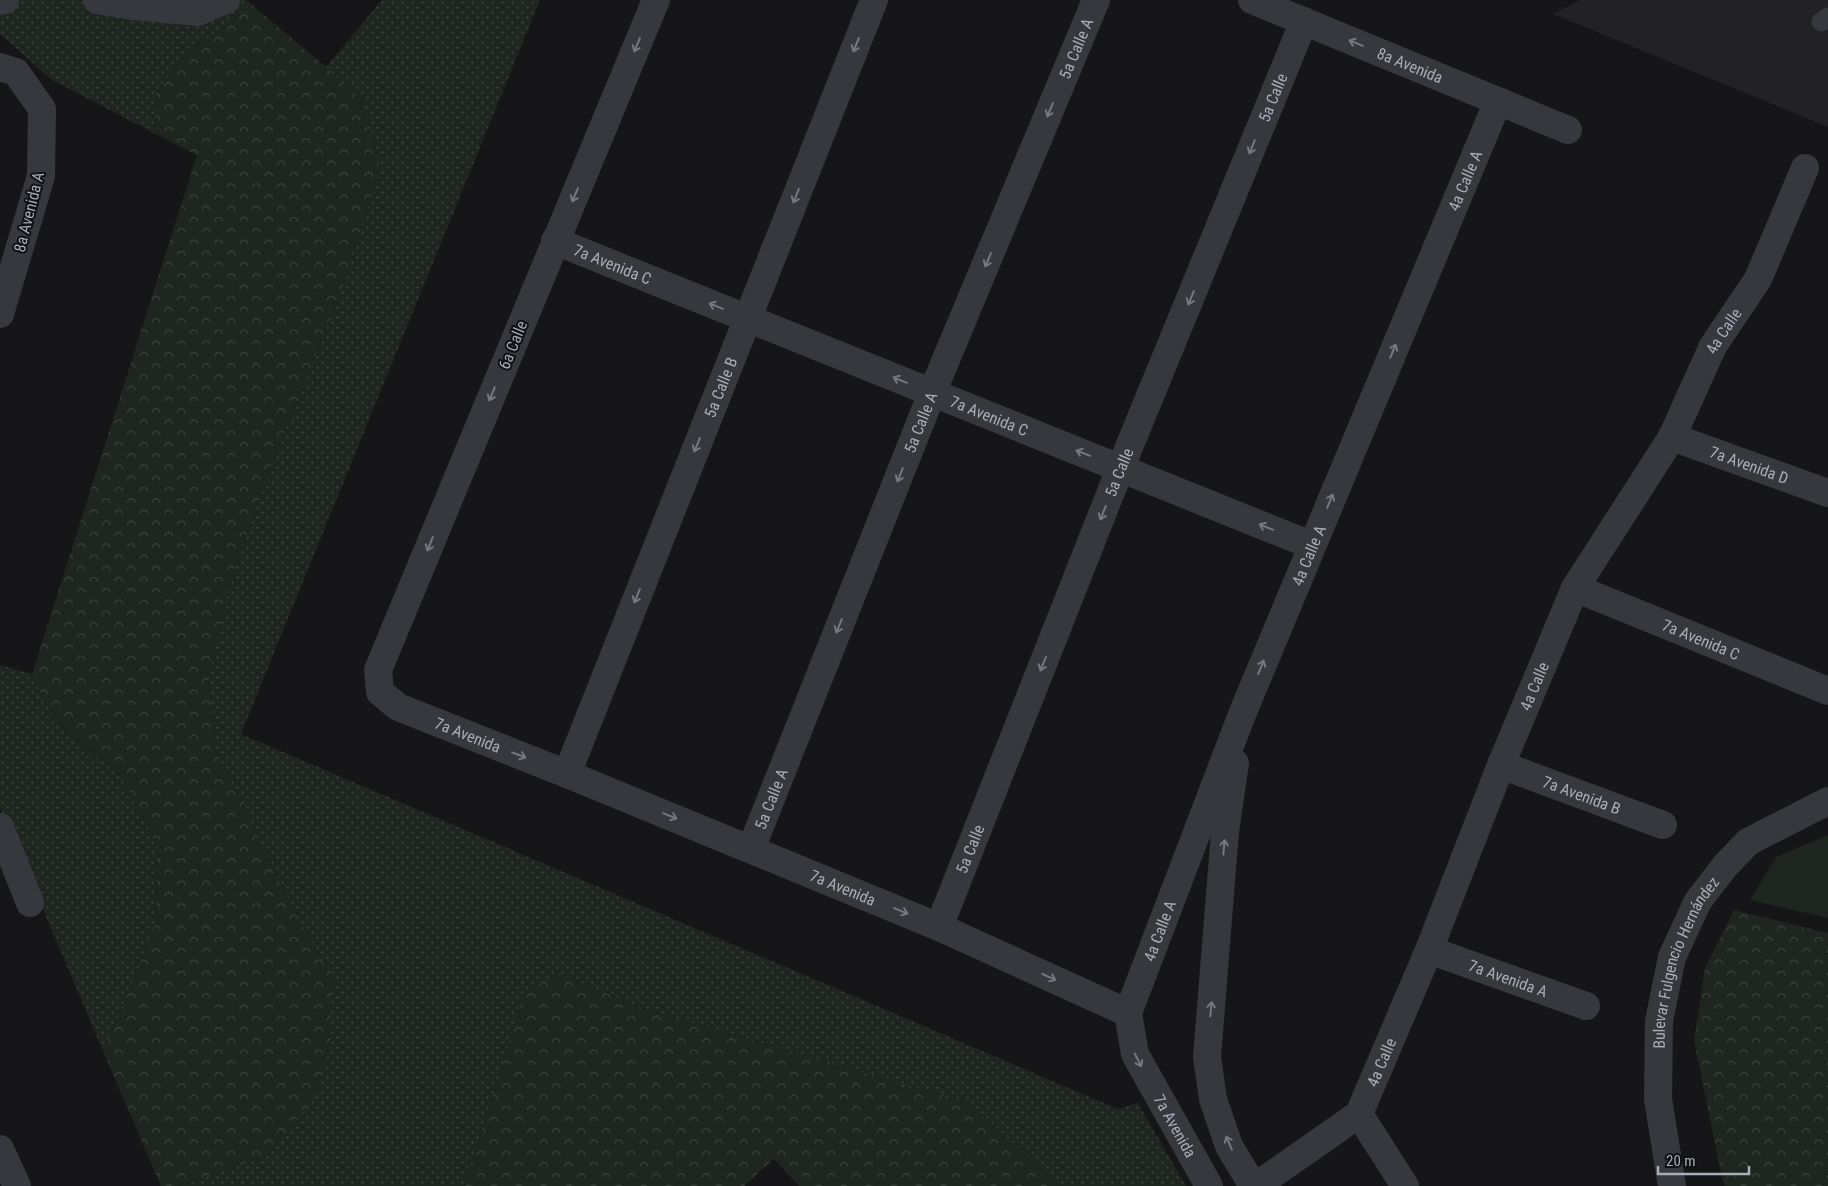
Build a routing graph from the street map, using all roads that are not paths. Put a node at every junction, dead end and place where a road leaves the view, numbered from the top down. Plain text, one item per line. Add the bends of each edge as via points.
1 (5, 0) edge
2 (97, 0) edge
3 (226, 0) edge
4 (656, 0) edge
5 (874, 0) edge
6 (1096, 0) edge
7 (1252, 0) edge
8 (0, 1) edge
9 (1304, 21) junction
10 (0, 67) edge
11 (1498, 101) junction
12 (1568, 130) dead end
13 (1805, 168) dead end
14 (555, 241) junction
15 (4, 291) edge
16 (0, 314) edge
17 (747, 318) junction
18 (932, 393) junction
19 (1672, 437) junction
20 (1120, 469) junction
21 (1828, 493) edge
22 (1311, 545) junction
23 (1575, 588) junction
24 (1828, 691) edge
25 (380, 692) joint
26 (1242, 712) junction
27 (1501, 765) junction
28 (567, 774) junction
29 (1828, 800) edge
30 (1663, 825) dead end
31 (0, 827) edge
32 (750, 849) junction
33 (30, 903) dead end
34 (939, 927) junction
35 (1429, 950) junction
36 (1586, 1006) dead end
37 (1128, 1013) junction
38 (1359, 1114) junction
39 (1209, 1186) edge
40 (1254, 1186) edge
41 (1405, 1186) edge
42 (1672, 1186) edge

1 - 8 street
2 - 3 street via 198,12
4 -> 14 street, 6a Calle
5 -> 17 street, 5a Calle B
6 -> 18 street, 5a Calle A
7 - 9 street, 8a Avenida
11 -> 9 street, 8a Avenida
9 -> 20 street, 5a Calle
10 - 15 street, 8a Avenida A via 16,72 42,109 41,176
11 - 12 street, 8a Avenida
22 -> 11 street, 4a Calle A
13 - 19 street, 4a Calle via 1758,279 1713,346
17 -> 14 street, 7a Avenida C
14 -> 25 street, 6a Calle via 378,670
15 - 16 street, 8a Avenida A
18 -> 17 street, 7a Avenida C
17 -> 28 street, 5a Calle B
20 -> 18 street, 7a Avenida C
18 -> 32 street, 5a Calle A
19 - 21 street, 7a Avenida D
19 - 23 street, 4a Calle
22 -> 20 street, 7a Avenida C
20 -> 34 street, 5a Calle
26 -> 22 street, 4a Calle A
23 - 24 street, 7a Avenida C
23 - 27 street, 4a Calle
25 -> 28 street, 7a Avenida via 398,707
26 - 37 street, 4a Calle A
40 -> 26 street via 1229,1146 1213,1099 1207,1057 1225,832
27 - 30 street, 7a Avenida B
27 - 35 street, 4a Calle
28 -> 32 street, 7a Avenida
29 - 42 street, Bulevar Fulgencio Hernández via 1748,842 1698,901 1672,957 1659,1020 1658,1099
31 - 33 street
32 -> 34 street, 7a Avenida
34 -> 37 street, 7a Avenida
35 - 36 street, 7a Avenida A
35 - 38 street, 4a Calle
37 -> 39 street, 7a Avenida via 1135,1054
38 - 40 street
38 - 41 street

